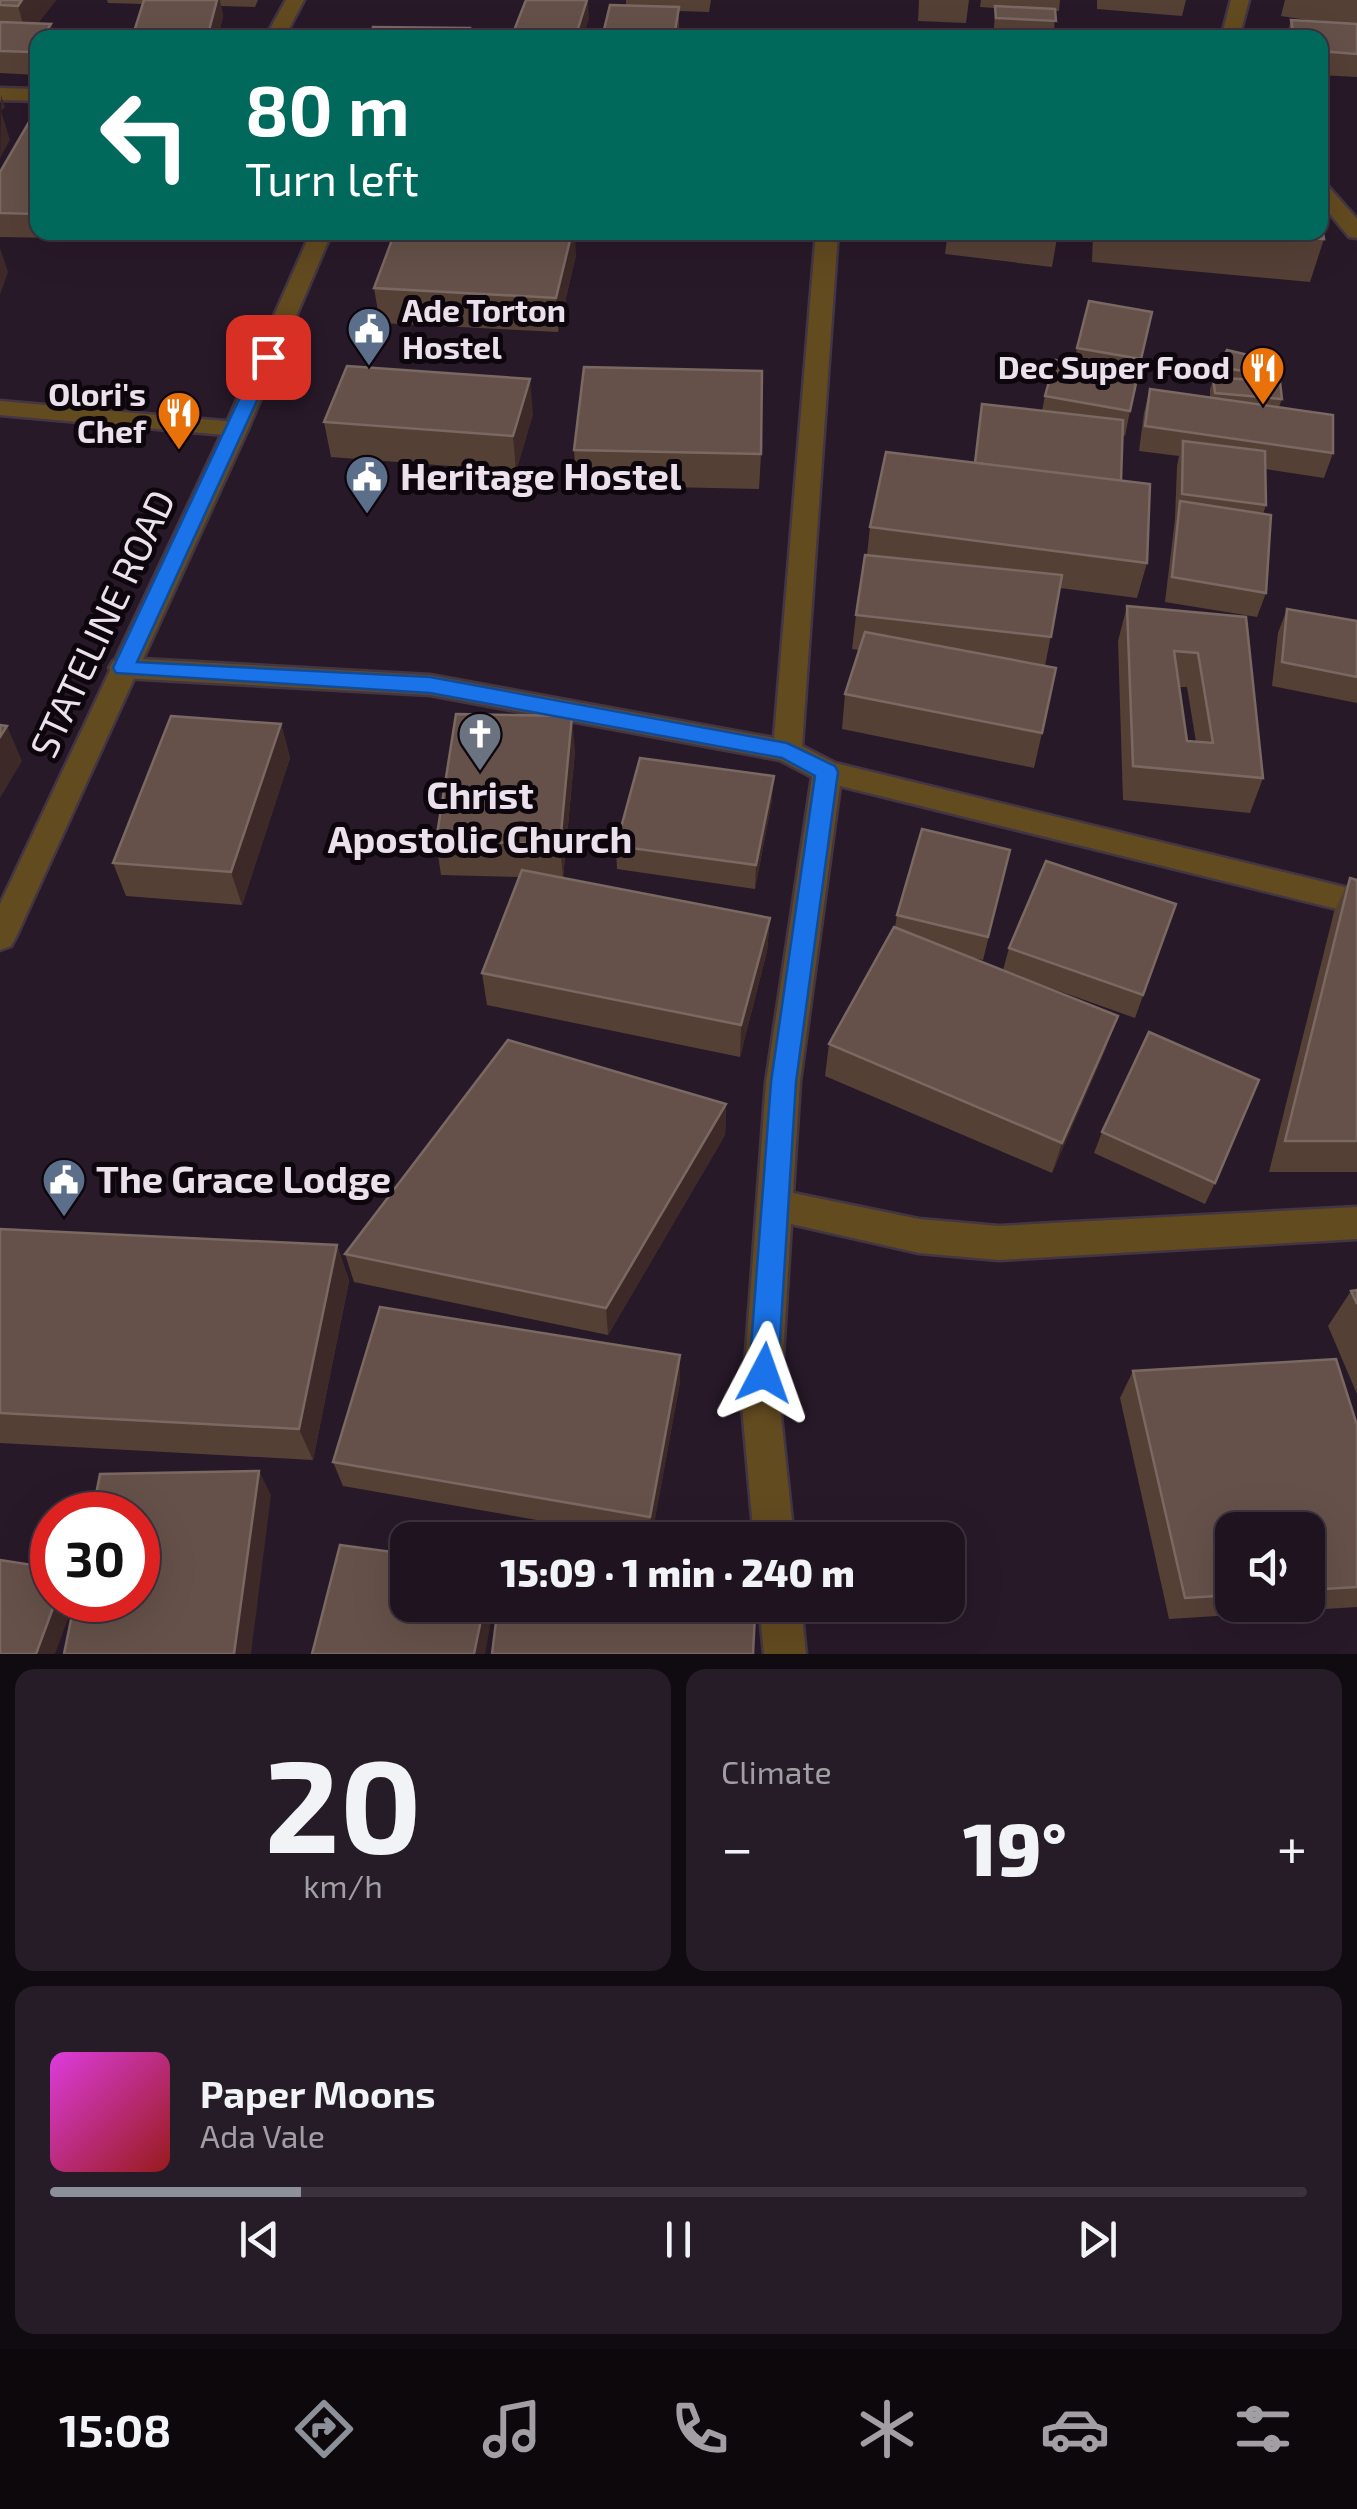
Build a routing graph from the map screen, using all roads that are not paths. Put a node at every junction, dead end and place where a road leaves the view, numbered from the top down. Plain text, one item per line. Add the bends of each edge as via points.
1 (295, 0) edge
2 (1240, 0) edge
3 (278, 30) edge
4 (1232, 30) edge
5 (0, 94) edge
6 (30, 95) edge
7 (1328, 198) edge
8 (1357, 232) edge
9 (319, 240) edge
10 (827, 240) edge
11 (0, 408) edge
12 (236, 429) junction
13 (124, 668) junction
14 (787, 751) junction
15 (827, 772) junction
16 (1357, 902) edge
17 (0, 937) edge
18 (776, 1205) junction
19 (1357, 1223) edge
20 (772, 1522) edge
21 (782, 1622) edge
22 (785, 1654) edge

1 - 3 street
2 - 4 street
5 - 6 street
7 - 8 street
9 - 12 street, STATELINE ROAD
10 - 14 street
11 - 12 street
12 - 13 street, STATELINE ROAD
13 - 14 street via 430,685
13 - 17 street, STATELINE ROAD
14 - 15 street
15 - 16 street
15 - 18 street via 784,1082
18 - 19 street via 919,1236 1000,1243
18 - 20 street via 761,1406
21 - 22 street

